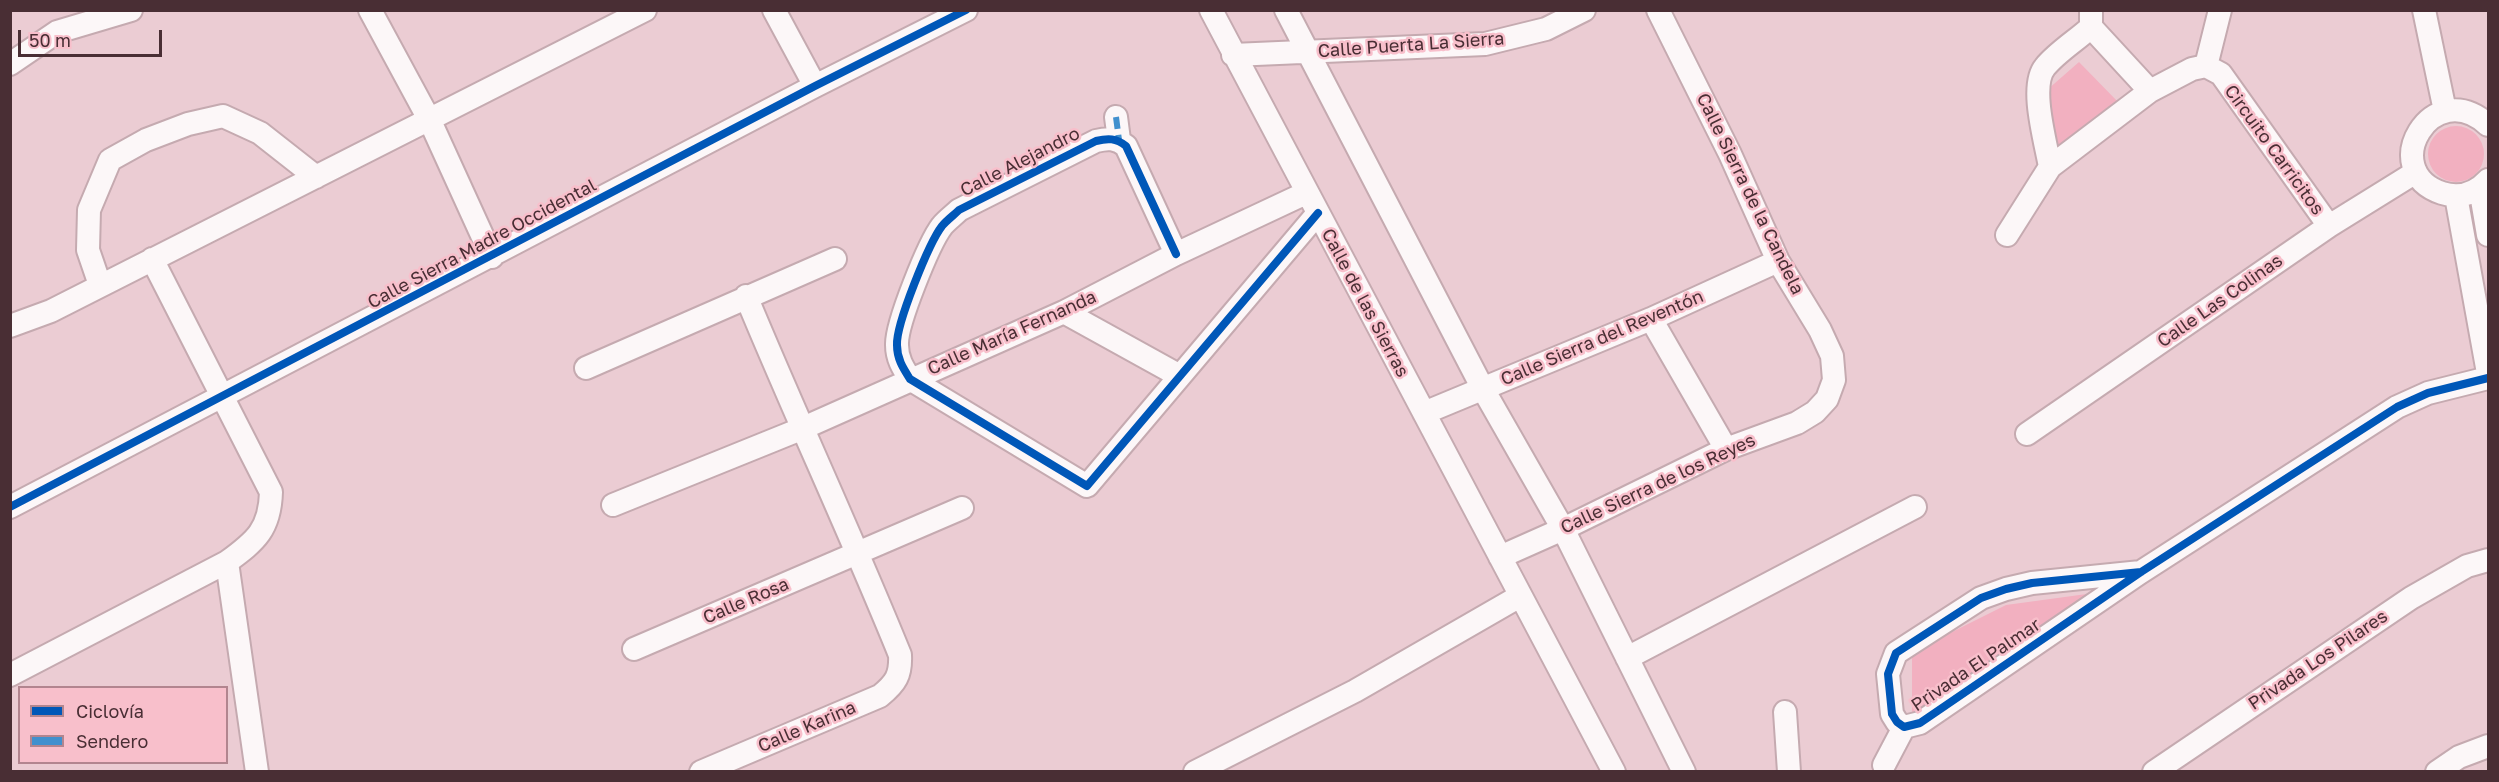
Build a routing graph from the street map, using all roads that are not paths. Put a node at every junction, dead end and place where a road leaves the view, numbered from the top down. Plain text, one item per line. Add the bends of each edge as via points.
1 (131, 10) edge
2 (370, 10) edge
3 (645, 10) edge
4 (774, 10) edge
5 (966, 10) edge
6 (1211, 10) edge
7 (1286, 10) edge
8 (1584, 10) edge
9 (1658, 10) edge
10 (2220, 10) edge
11 (2424, 10) edge
12 (2091, 19) edge
13 (1306, 52) junction
14 (1233, 55) junction
15 (10, 64) edge
16 (2206, 66) junction
17 (815, 86) junction
18 (2150, 91) junction
19 (2445, 111) junction
20 (1116, 117) dead end
21 (430, 121) junction
22 (2488, 125) edge
23 (1119, 140) junction
24 (2050, 167) junction
25 (2416, 172) junction
26 (316, 177) junction
27 (2484, 184) edge
28 (1306, 193) junction
29 (2456, 196) junction
30 (1317, 213) junction
31 (2329, 226) junction
32 (2007, 235) dead end
33 (2488, 235) edge
34 (1176, 254) junction
35 (492, 257) junction
36 (152, 259) junction
37 (835, 259) dead end
38 (1778, 261) junction
39 (100, 285) junction
40 (746, 296) junction
41 (1064, 312) junction
42 (1651, 319) junction
43 (10, 326) edge
44 (586, 368) dead end
45 (2488, 373) edge
46 (1178, 375) junction
47 (2488, 378) edge
48 (910, 379) junction
49 (1834, 380) joint
50 (1483, 389) junction
51 (223, 395) junction
52 (1424, 413) junction
53 (801, 429) junction
54 (2027, 434) dead end
55 (1726, 448) junction
56 (613, 505) dead end
57 (11, 506) edge
58 (1915, 507) dead end
59 (962, 508) dead end
60 (1563, 529) junction
61 (859, 554) junction
62 (1500, 557) junction
63 (2488, 560) edge
64 (227, 562) junction
65 (2141, 572) junction
66 (1520, 596) junction
67 (634, 649) dead end
68 (1627, 658) junction
69 (10, 675) edge
70 (1785, 712) dead end
71 (1904, 727) junction
72 (2488, 746) edge
73 (1884, 765) dead end
74 (257, 771) edge
75 (701, 771) edge
76 (1195, 771) edge
77 (1614, 771) edge
78 (1684, 771) edge
79 (1789, 771) edge
80 (2154, 771) edge
81 (2437, 771) edge

1 - 15 street via 57,32
2 - 21 street
3 - 21 street
4 - 17 street
5 - 17 street, Calle Sierra Madre Occidental
6 - 14 street, Calle de las Sierras
7 - 13 street
8 - 13 street, Calle Puerta La Sierra via 1546,29 1485,44
9 - 38 street, Calle Sierra de la Candela
10 - 16 street
11 - 19 street
12 - 18 street
12 - 24 street via 2040,76 2038,95
13 - 14 street, Calle Puerta La Sierra
13 - 50 street
14 - 28 street, Calle de las Sierras
16 - 18 street
16 - 31 street, Circuito Carricitos via 2221,74
17 - 35 street, Calle Sierra Madre Occidental
18 - 24 street
19 - 22 street via 2476,115
19 - 25 street via 2428,119 2418,131 2413,145
20 - 23 street
21 - 26 street
21 - 35 street
23 - 34 street via 1126,146
23 - 48 street, Calle Alejandro via 1096,141 959,210 943,225 898,327 900,364
24 - 32 street
25 - 29 street via 2432,190
25 - 31 street, Calle Las Colinas
26 - 36 street
26 - 39 street via 260,133 223,116 146,140 110,160 89,210 88,250
27 - 29 street
27 - 33 street
28 - 30 street, Calle de las Sierras
28 - 34 street, Calle María Fernanda
29 - 45 street
30 - 46 street
30 - 52 street, Calle de las Sierras
31 - 54 street, Calle Las Colinas
34 - 41 street, Calle María Fernanda
35 - 51 street, Calle Sierra Madre Occidental
36 - 39 street
36 - 51 street
37 - 40 street
38 - 42 street, Calle Sierra del Reventón
38 - 49 street, Calle Sierra de la Candela via 1820,330 1832,356
39 - 43 street via 51,311
40 - 44 street
40 - 53 street
41 - 46 street
41 - 48 street, Calle María Fernanda
42 - 50 street, Calle Sierra del Reventón
42 - 55 street
46 - 48 street via 1096,492
47 - 65 street, Privada El Palmar via 2428,393 2397,407
48 - 53 street, Calle María Fernanda
49 - 55 street, Calle Sierra de los Reyes via 1827,399 1815,412 1797,423
50 - 52 street, Calle Sierra del Reventón
50 - 60 street
51 - 57 street, Calle Sierra Madre Occidental
51 - 64 street via 271,492 271,512 262,532
52 - 62 street, Calle de las Sierras
53 - 56 street, Calle María Fernanda
53 - 61 street
55 - 60 street, Calle Sierra de los Reyes
58 - 68 street
59 - 61 street, Calle Rosa
60 - 62 street, Calle Sierra de los Reyes
60 - 68 street
61 - 67 street, Calle Rosa
61 - 75 street, Calle Karina via 900,655 901,672 894,685 880,696
62 - 66 street, Calle de las Sierras
63 - 80 street, Privada Los Pilares via 2467,566 2411,598
64 - 69 street
64 - 74 street
65 - 71 street, Privada El Palmar via 1920,723
65 - 71 street, Privada El Palmar via 2032,584 1998,592 1981,598 1896,653 1888,674 1892,714
66 - 76 street via 1355,691
66 - 77 street, Calle de las Sierras
68 - 78 street
70 - 79 street
71 - 73 street, Privada El Palmar
72 - 81 street

